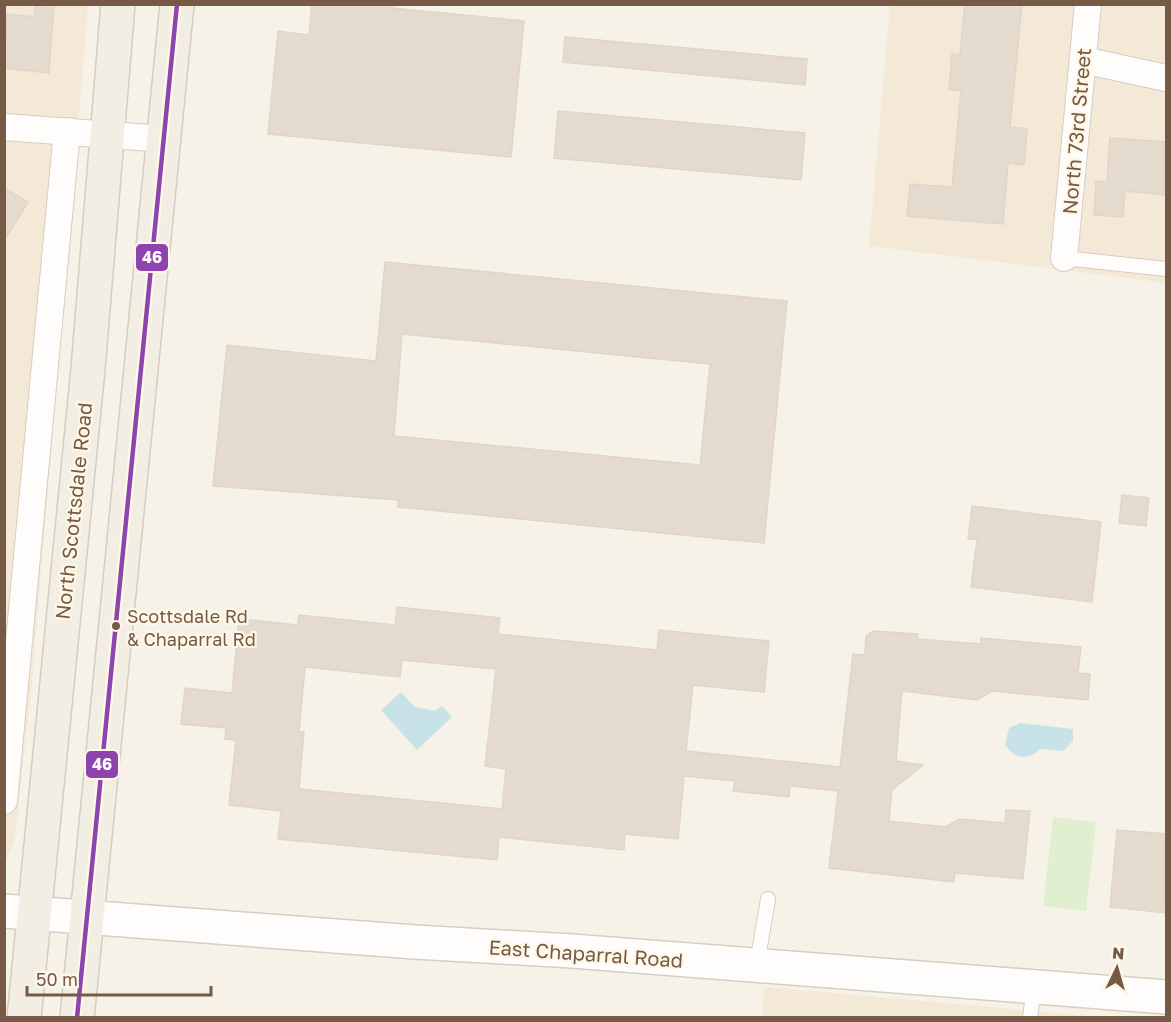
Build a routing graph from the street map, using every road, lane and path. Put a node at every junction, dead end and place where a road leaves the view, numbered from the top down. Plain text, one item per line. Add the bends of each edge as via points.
1 (118, 4) edge
2 (177, 4) edge
3 (1088, 4) edge
4 (1083, 60) junction
5 (1167, 78) edge
6 (4, 127) edge
7 (67, 131) junction
8 (108, 134) junction
9 (164, 140) junction
10 (1064, 258) joint
11 (1167, 269) edge
12 (4, 801) edge
13 (768, 899) dead end
14 (20, 912) edge
15 (88, 916) junction
16 (757, 964) junction
17 (1167, 997) edge
18 (1032, 1002) edge
19 (24, 1017) edge
20 (77, 1017) edge

1 - 8 main road, North Scottsdale Road
2 - 9 main road
3 - 4 street, North 73rd Street
4 - 5 street
4 - 10 street, North 73rd Street
6 - 7 street
7 - 8 street
7 - 12 street
8 - 9 street
8 - 14 main road, North Scottsdale Road
9 - 15 main road
10 - 11 lane
13 - 16 lane
14 - 15 main road, East Chaparral Road
14 - 19 main road, North Scottsdale Road
15 - 16 main road, East Chaparral Road
15 - 20 main road
16 - 18 main road, East Chaparral Road
17 - 18 main road, East Chaparral Road

